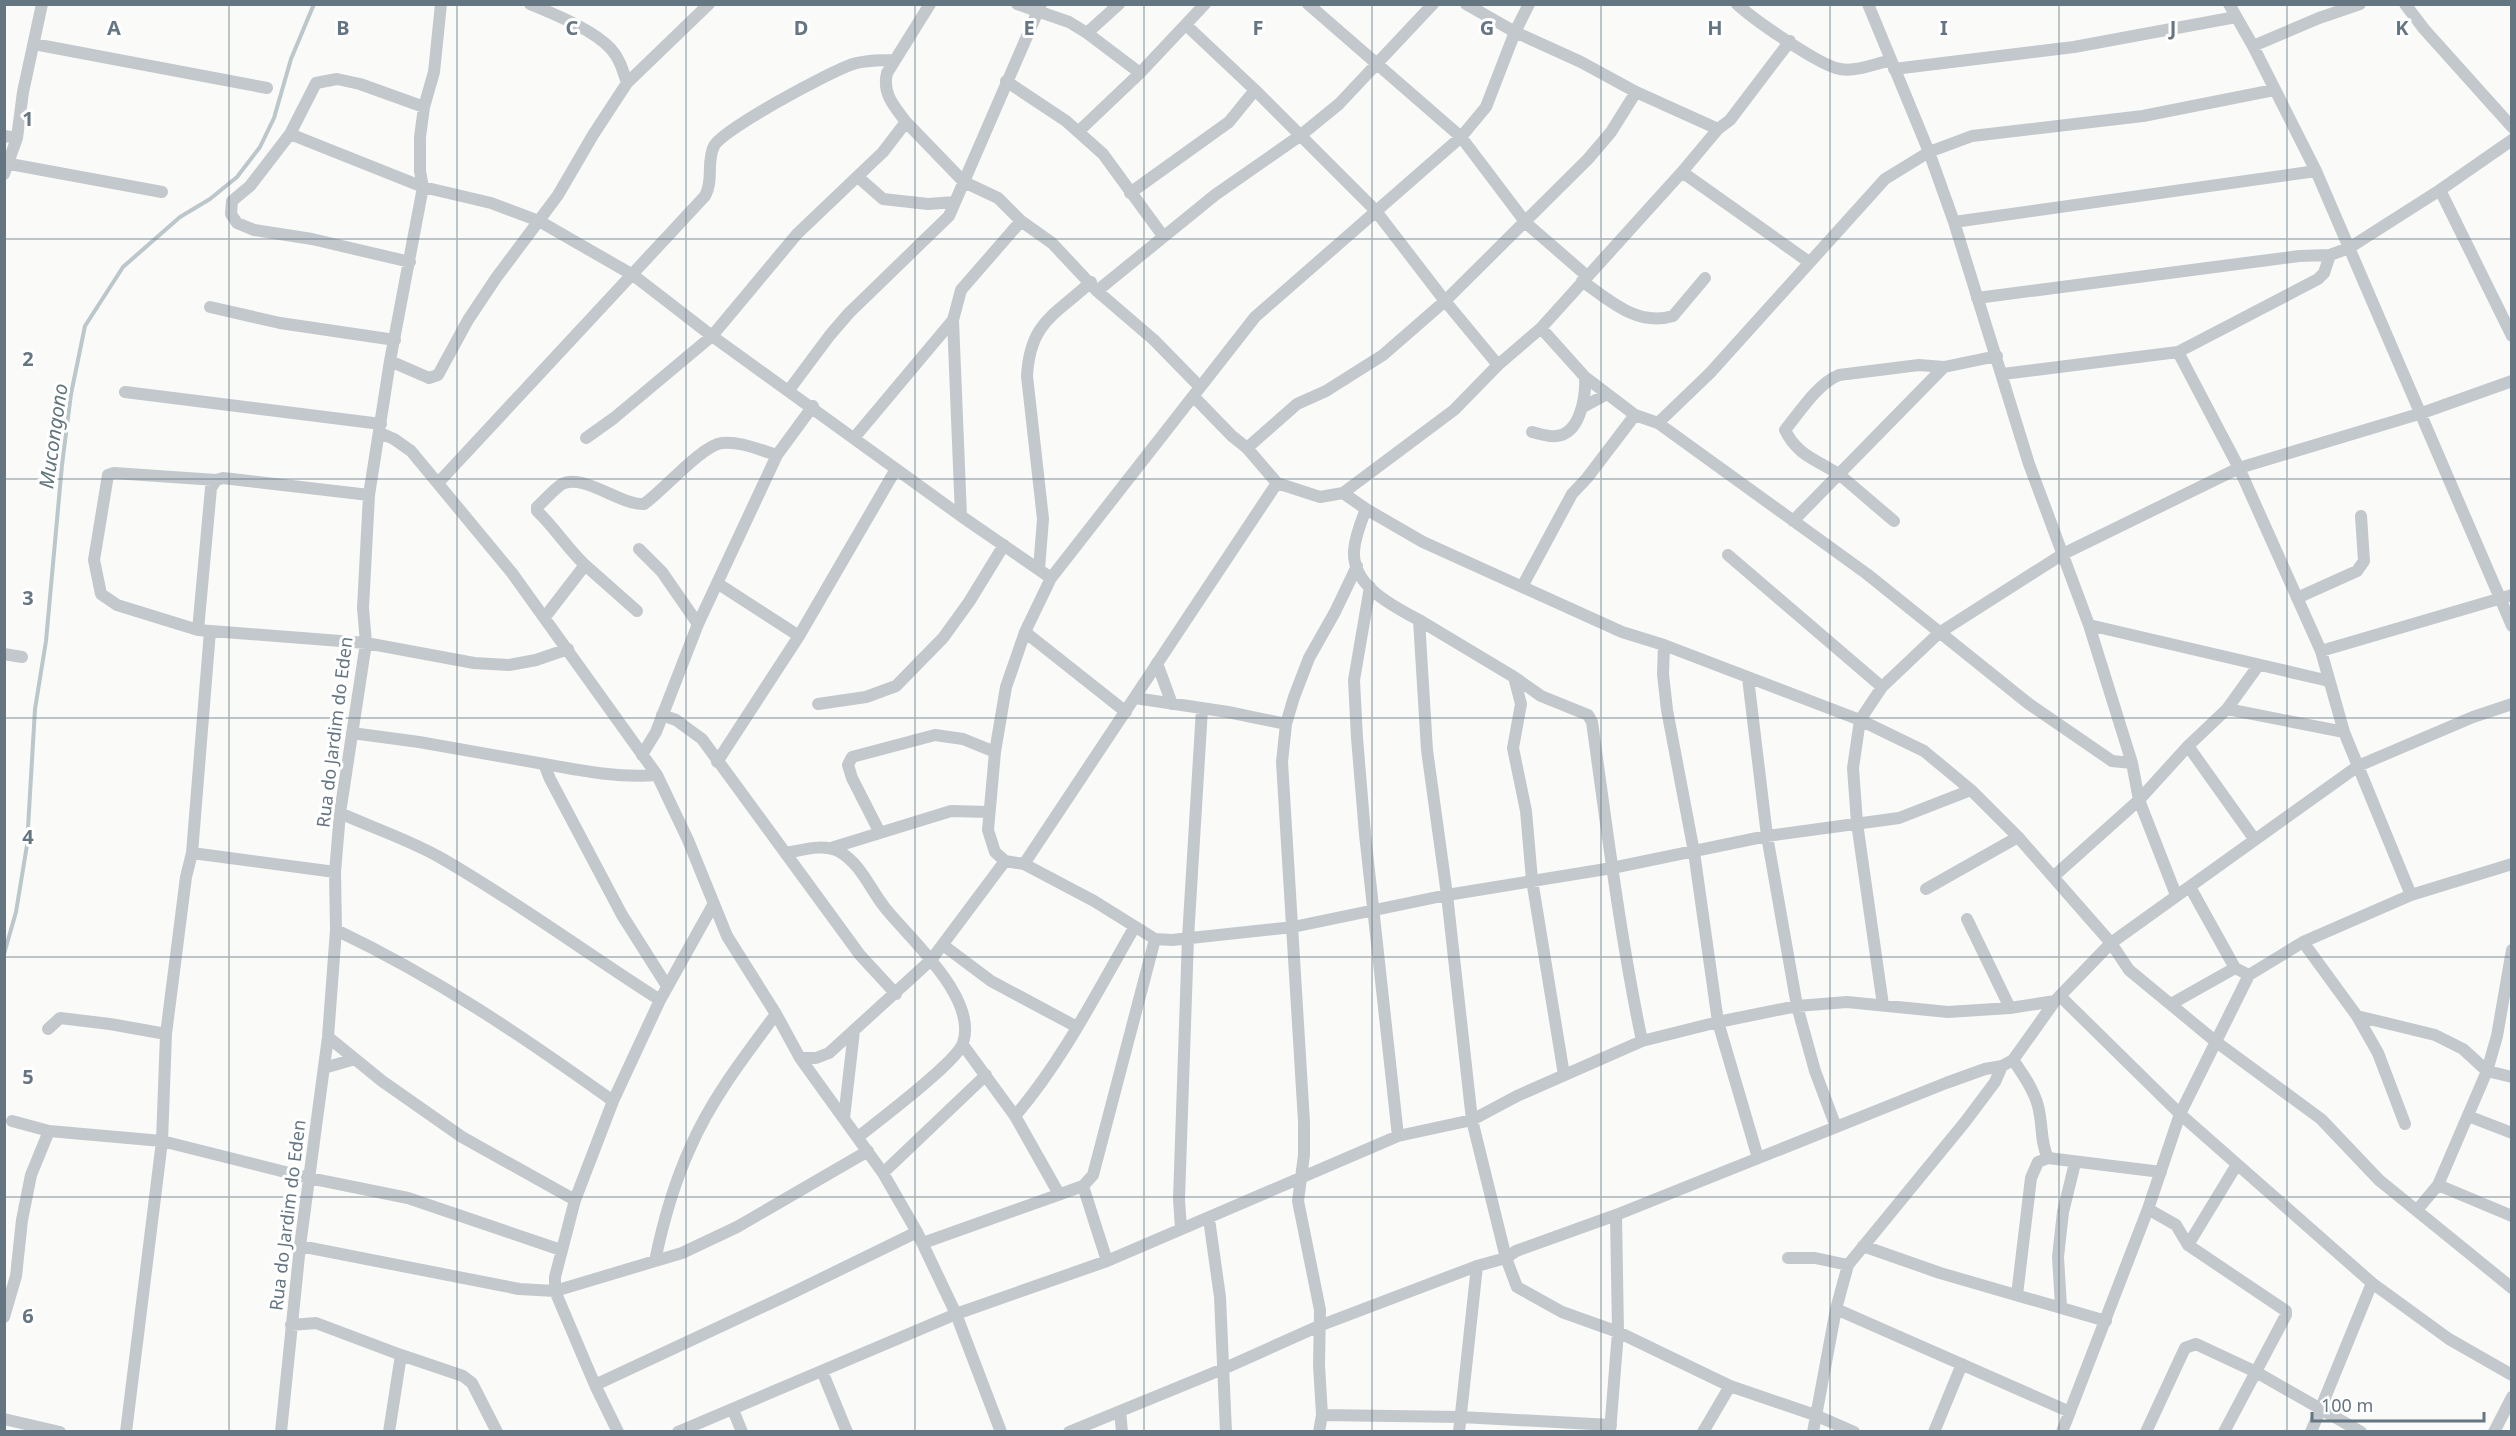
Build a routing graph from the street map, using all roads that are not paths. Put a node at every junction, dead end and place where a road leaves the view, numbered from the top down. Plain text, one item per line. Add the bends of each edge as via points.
1 (42, 4) edge
2 (441, 4) edge
3 (530, 4) edge
4 (709, 4) edge
5 (930, 4) edge
6 (1017, 4) edge
7 (1119, 4) edge
8 (1205, 4) edge
9 (1308, 4) edge
10 (1433, 4) edge
11 (1466, 4) edge
12 (1529, 4) edge
13 (1737, 4) edge
14 (1868, 4) edge
15 (2229, 4) edge
16 (2360, 4) edge
17 (2405, 4) edge
18 (552, 8) edge
19 (1039, 8) edge
20 (2236, 17) junction
21 (1186, 26) junction
22 (1515, 32) junction
23 (1087, 33) junction
24 (1790, 41) junction
25 (33, 44) junction
26 (2253, 46) junction
27 (895, 60) junction
28 (1378, 64) junction
29 (1892, 64) junction
30 (1140, 73) junction
31 (1006, 81) junction
32 (627, 83) junction
33 (267, 88) dead end
34 (1255, 90) junction
35 (2274, 90) junction
36 (1636, 92) junction
37 (424, 107) junction
38 (906, 122) junction
39 (2511, 127) edge
40 (1718, 129) junction
41 (1078, 131) junction
42 (290, 134) junction
43 (1301, 135) junction
44 (11, 137) edge
45 (1461, 137) junction
46 (2511, 140) edge
47 (1929, 152) junction
48 (7, 169) edge
49 (2316, 171) junction
50 (1682, 172) junction
51 (858, 177) junction
52 (964, 182) junction
53 (423, 187) junction
54 (2440, 190) junction
55 (162, 192) dead end
56 (1130, 193) junction
57 (955, 202) junction
58 (1375, 210) junction
59 (1021, 220) junction
60 (539, 221) junction
61 (1954, 222) junction
62 (1526, 223) junction
63 (1163, 236) junction
64 (2349, 248) junction
65 (2330, 255) junction
66 (410, 262) junction
67 (1809, 262) junction
68 (633, 275) junction
69 (1585, 278) junction
70 (1705, 278) dead end
71 (1094, 286) junction
72 (1977, 298) junction
73 (1445, 301) junction
74 (210, 307) dead end
75 (953, 320) junction
76 (1541, 328) junction
77 (712, 336) junction
78 (2511, 336) edge
79 (395, 340) junction
80 (2178, 351) junction
81 (1997, 356) junction
82 (390, 361) junction
83 (1498, 365) junction
84 (1944, 367) junction
85 (2003, 374) junction
86 (1585, 377) junction
87 (2511, 381) edge
88 (789, 390) junction
89 (125, 392) dead end
90 (1197, 392) junction
91 (1607, 394) junction
92 (813, 406) junction
93 (1583, 407) junction
94 (2422, 413) junction
95 (1635, 416) junction
96 (1658, 423) junction
97 (380, 429) junction
98 (1532, 432) dead end
99 (586, 438) dead end
100 (854, 438) junction
101 (1247, 448) junction
102 (777, 455) junction
103 (2239, 468) junction
104 (896, 469) junction
105 (1838, 475) junction
106 (216, 480) junction
107 (438, 483) junction
108 (1277, 483) junction
109 (1343, 493) junction
110 (369, 495) junction
111 (1366, 510) junction
112 (961, 516) junction
113 (2361, 516) dead end
114 (1793, 521) junction
115 (1894, 521) dead end
116 (1004, 545) junction
117 (639, 549) dead end
118 (2063, 554) junction
119 (1728, 555) dead end
120 (585, 565) junction
121 (1357, 566) junction
122 (1040, 569) junction
123 (1051, 578) junction
124 (717, 583) junction
125 (1522, 585) junction
126 (1370, 587) junction
127 (2505, 597) edge
128 (2297, 598) junction
129 (637, 611) dead end
130 (544, 617) junction
131 (1419, 620) junction
132 (698, 624) junction
133 (2089, 625) junction
134 (2511, 626) edge
135 (204, 631) junction
136 (1024, 632) junction
137 (1939, 633) junction
138 (799, 636) junction
139 (366, 643) junction
140 (1664, 645) junction
141 (568, 649) junction
142 (2321, 651) junction
143 (4, 654) edge
144 (22, 657) dead end
145 (1157, 663) junction
146 (2258, 666) junction
147 (1514, 677) junction
148 (1748, 678) junction
149 (2329, 681) junction
150 (1882, 687) junction
151 (1135, 698) junction
152 (818, 704) dead end
153 (1172, 704) junction
154 (2511, 704) edge
155 (1202, 709) junction
156 (2227, 709) junction
157 (1126, 712) junction
158 (662, 715) junction
159 (1860, 720) junction
160 (1286, 724) junction
161 (2344, 732) junction
162 (352, 733) junction
163 (2188, 746) junction
164 (995, 752) junction
165 (642, 755) junction
166 (717, 762) junction
167 (544, 764) junction
168 (2132, 764) junction
169 (2358, 766) junction
170 (657, 775) junction
171 (1971, 790) junction
172 (2139, 800) junction
173 (989, 812) junction
174 (340, 813) junction
175 (1857, 823) junction
176 (880, 833) junction
177 (1767, 836) junction
178 (2018, 837) junction
179 (2255, 840) junction
180 (831, 848) junction
181 (1694, 852) junction
182 (192, 853) junction
183 (786, 853) junction
184 (1005, 861) junction
185 (1024, 864) junction
186 (2511, 864) edge
187 (1612, 868) junction
188 (335, 872) junction
189 (2054, 877) junction
190 (1532, 880) junction
191 (2190, 887) junction
192 (1926, 889) dead end
193 (1447, 895) junction
194 (2176, 895) junction
195 (2411, 895) junction
196 (712, 905) junction
197 (1374, 911) junction
198 (1967, 919) dead end
199 (1293, 927) junction
200 (1134, 928) junction
201 (336, 930) junction
202 (1188, 938) junction
203 (1155, 939) junction
204 (2303, 942) junction
205 (2111, 943) junction
206 (943, 945) junction
207 (2511, 950) edge
208 (931, 960) junction
209 (2235, 968) junction
210 (2249, 975) junction
211 (668, 986) junction
212 (896, 994) junction
213 (2058, 998) junction
214 (660, 1000) junction
215 (2171, 1004) junction
216 (1883, 1005) junction
217 (1797, 1006) junction
218 (2010, 1008) junction
219 (776, 1014) junction
220 (2357, 1016) junction
221 (1718, 1022) junction
222 (1077, 1027) junction
223 (48, 1029) dead end
224 (854, 1031) junction
225 (166, 1034) junction
226 (328, 1037) junction
227 (1642, 1041) junction
228 (2216, 1041) junction
229 (963, 1045) junction
230 (800, 1058) junction
231 (355, 1059) junction
232 (2008, 1063) junction
233 (324, 1068) junction
234 (2487, 1071) junction
235 (986, 1075) junction
236 (1564, 1075) junction
237 (2511, 1077) edge
238 (613, 1101) junction
239 (2180, 1114) junction
240 (1015, 1116) junction
241 (2468, 1116) junction
242 (844, 1118) junction
243 (1472, 1120) junction
244 (12, 1121) dead end
245 (2405, 1124) dead end
246 (1836, 1127) junction
247 (49, 1131) junction
248 (2511, 1133) edge
249 (1398, 1136) junction
250 (858, 1137) junction
251 (162, 1141) junction
252 (868, 1151) junction
253 (1758, 1158) junction
254 (2048, 1158) junction
255 (2075, 1163) junction
256 (2236, 1166) junction
257 (2161, 1172) junction
258 (883, 1173) junction
259 (309, 1178) junction
260 (1299, 1179) junction
261 (2438, 1185) junction
262 (1083, 1186) junction
263 (1059, 1194) junction
264 (575, 1200) junction
265 (2148, 1209) junction
266 (2417, 1210) junction
267 (1616, 1215) junction
268 (2511, 1216) edge
269 (1209, 1219) junction
270 (1181, 1229) junction
271 (920, 1238) junction
272 (2188, 1245) junction
273 (300, 1246) junction
274 (1863, 1246) junction
275 (561, 1250) junction
276 (1506, 1258) junction
277 (1788, 1258) dead end
278 (655, 1261) junction
279 (1107, 1261) junction
280 (1848, 1265) junction
281 (1477, 1266) junction
282 (2372, 1283) junction
283 (2511, 1288) edge
284 (555, 1291) junction
285 (2017, 1295) junction
286 (2061, 1306) junction
287 (1836, 1309) junction
288 (956, 1314) junction
289 (4, 1317) edge
290 (2106, 1321) junction
291 (291, 1325) junction
292 (1319, 1326) junction
293 (1618, 1332) junction
294 (401, 1355) junction
295 (1962, 1364) junction
296 (1223, 1369) junction
297 (822, 1371) junction
298 (2256, 1372) junction
299 (2511, 1375) edge
300 (595, 1384) junction
301 (1730, 1386) junction
302 (2511, 1397) edge
303 (2320, 1407) junction
304 (733, 1410) junction
305 (1120, 1411) junction
306 (2070, 1412) junction
307 (1322, 1415) junction
308 (1815, 1415) junction
309 (1461, 1417) junction
310 (4, 1419) edge
311 (1610, 1428) edge
312 (60, 1431) edge
313 (126, 1431) edge
314 (281, 1431) edge
315 (389, 1431) edge
316 (497, 1431) edge
317 (618, 1431) edge
318 (678, 1431) edge
319 (742, 1431) edge
320 (847, 1431) edge
321 (1001, 1431) edge
322 (1069, 1431) edge
323 (1122, 1431) edge
324 (1226, 1431) edge
325 (1319, 1431) edge
326 (1460, 1431) edge
327 (1703, 1431) edge
328 (1813, 1431) edge
329 (1854, 1431) edge
330 (1934, 1431) edge
331 (2062, 1431) edge
332 (2146, 1431) edge
333 (2224, 1431) edge
334 (2311, 1431) edge
335 (2361, 1431) edge
336 (2494, 1431) edge

1 - 25 street
2 - 37 street, Rua do Jardim do Eden via 434,72
3 - 18 street
4 - 32 street
5 - 27 street
6 - 19 street
7 - 23 street
8 - 21 street
9 - 28 street
10 - 28 street
11 - 22 street
12 - 22 street
13 - 24 street
14 - 29 street
15 - 20 street
16 - 26 street
17 - 39 street
18 - 32 street via 611,48
19 - 23 street
19 - 31 street
20 - 26 street
20 - 29 street via 2074,47
21 - 30 street
21 - 34 street
22 - 36 street
22 - 45 street via 1486,107
23 - 30 street
24 - 29 street via 1838,69
24 - 40 street via 1730,120
25 - 33 street
25 - 44 street
26 - 35 street
27 - 38 street via 884,84
27 - 68 street via 864,61 835,71 784,97 720,138 711,155 710,185 705,196
28 - 43 street
28 - 45 street
29 - 47 street
30 - 41 street
31 - 41 street
31 - 52 street
32 - 60 street
34 - 43 street
34 - 56 street via 1229,122
35 - 47 street via 2143,116 1972,136
35 - 49 street
36 - 40 street
36 - 62 street via 1602,143
37 - 42 street via 337,79 316,83
37 - 53 street, Rua do Jardim do Eden via 420,137
38 - 51 street
38 - 52 street
40 - 50 street
41 - 56 street via 1111,164
42 - 53 street
42 - 66 street via 250,186 232,201 231,214 237,223 254,230
43 - 58 street
43 - 63 street
44 - 48 street
45 - 58 street
45 - 62 street
46 - 54 street
47 - 61 street
47 - 67 street via 1885,179
48 - 55 street
49 - 61 street
49 - 64 street
50 - 67 street
50 - 69 street
51 - 57 street via 883,199 928,204
51 - 77 street via 797,234
52 - 57 street
52 - 59 street via 998,198
53 - 60 street
53 - 66 street, Rua do Jardim do Eden
54 - 64 street
54 - 78 street
56 - 63 street
57 - 88 street via 939,228 830,335
58 - 73 street
58 - 90 street via 1255,316
59 - 71 street via 1052,243
59 - 75 street via 961,290
60 - 68 street
60 - 82 street via 479,303 438,375 429,378
61 - 72 street
62 - 69 street
62 - 73 street
63 - 71 street
64 - 65 street
64 - 94 street
65 - 72 street
65 - 80 street via 2318,279
66 - 79 street, Rua do Jardim do Eden
67 - 96 street via 1710,374
68 - 77 street
68 - 107 street
69 - 70 street via 1630,314 1654,319 1673,316
69 - 76 street
71 - 90 street via 1154,340
71 - 122 street via 1052,314 1035,335 1028,360 1042,519
72 - 81 street
73 - 83 street
73 - 101 street via 1383,355 1326,391 1297,404
74 - 79 street
75 - 100 street
75 - 112 street
76 - 83 street
76 - 86 street
77 - 88 street
77 - 99 street
79 - 82 street, Rua do Jardim do Eden
80 - 85 street
80 - 103 street
81 - 84 street
81 - 85 street
82 - 97 street, Rua do Jardim do Eden
83 - 109 street via 1454,410
84 - 105 street
84 - 105 street via 1920,365 1839,375 1823,386 1785,430 1813,462
85 - 118 street via 2029,464
86 - 91 street
86 - 93 street
87 - 94 street
88 - 92 street
89 - 97 street
90 - 101 street via 1232,436
90 - 123 street
91 - 93 street
91 - 95 street
92 - 100 street
92 - 102 street
93 - 98 street via 1563,434
94 - 103 street
94 - 127 street
95 - 96 street
95 - 125 street via 1572,494
96 - 114 street
97 - 107 street via 411,451
97 - 110 street, Rua do Jardim do Eden
100 - 104 street
101 - 108 street
102 - 120 street via 719,443 703,451 644,504 633,505 583,483 560,486 537,511
102 - 124 street
103 - 118 street
103 - 128 street
104 - 112 street
104 - 138 street
105 - 114 street
105 - 115 street
106 - 110 street
106 - 135 street via 211,488 203,572
106 - 135 street via 108,475 94,560 101,594 117,605
107 - 130 street
108 - 109 street via 1320,497
108 - 145 street
109 - 111 street
110 - 139 street, Rua do Jardim do Eden via 363,596
111 - 121 street via 1354,552
111 - 125 street via 1423,542
112 - 116 street
113 - 128 street via 2364,561 2357,571
114 - 137 street
116 - 122 street
116 - 152 street via 943,639 896,686 866,697
117 - 132 street via 662,572
118 - 133 street
118 - 137 street
119 - 150 street
120 - 129 street
120 - 130 street
121 - 126 street
121 - 160 street via 1309,658
122 - 123 street
123 - 136 street
124 - 132 street
124 - 138 street
125 - 140 street via 1622,632
126 - 131 street
126 - 197 street via 1354,680
127 - 134 street
127 - 142 street
128 - 142 street
130 - 141 street
131 - 147 street
131 - 193 street via 1427,750
132 - 158 street
133 - 146 street
133 - 168 street
135 - 139 street
135 - 182 street
136 - 157 street
136 - 164 street via 1006,687
137 - 150 street
137 - 168 street via 2038,711 2112,760
138 - 166 street
139 - 141 street via 474,663 509,665
139 - 162 street, Rua do Jardim do Eden
140 - 148 street
140 - 181 street via 1667,710
141 - 165 street
142 - 149 street
143 - 144 street
145 - 151 street
145 - 153 street
146 - 149 street
146 - 156 street
147 - 187 street via 1541,696 1588,715 1592,722
147 - 190 street via 1521,704 1513,748 1526,811
148 - 159 street
148 - 177 street
149 - 161 street
150 - 159 street
151 - 153 street
151 - 157 street
153 - 155 street
154 - 169 street
155 - 160 street
155 - 202 street
156 - 161 street
156 - 163 street
157 - 185 street
158 - 165 street
158 - 166 street via 702,739
159 - 171 street via 1924,752
159 - 175 street via 1853,768
160 - 199 street via 1282,762
161 - 169 street
162 - 167 street
162 - 174 street, Rua do Jardim do Eden
163 - 172 street
163 - 179 street
164 - 173 street
164 - 176 street via 963,739 934,735 852,757 848,765 852,778
165 - 170 street
166 - 183 street
167 - 170 street via 611,776
167 - 211 street via 622,915
168 - 172 street
169 - 179 street
169 - 195 street
170 - 196 street via 688,840
171 - 175 street via 1899,818
171 - 178 street
172 - 189 street
172 - 194 street
173 - 176 street via 951,811
173 - 184 street via 988,831 995,852
174 - 188 street, Rua do Jardim do Eden
174 - 214 street via 438,856
175 - 177 street
175 - 216 street
176 - 180 street
177 - 181 street
177 - 217 street
178 - 189 street
178 - 192 street
179 - 191 street
180 - 183 street
180 - 208 street via 862,873 885,908
181 - 187 street
181 - 221 street
182 - 188 street
182 - 225 street
183 - 212 street via 860,955
184 - 185 street
184 - 206 street
185 - 200 street via 1094,901
186 - 195 street
187 - 190 street
187 - 227 street
188 - 201 street, Rua do Jardim do Eden
189 - 205 street
190 - 193 street
190 - 236 street
191 - 194 street
191 - 209 street
193 - 197 street
193 - 243 street
194 - 205 street
195 - 204 street
196 - 211 street
196 - 219 street
197 - 199 street
197 - 249 street
198 - 218 street
199 - 202 street
199 - 260 street via 1304,1122
200 - 203 street
200 - 222 street
201 - 226 street, Rua do Jardim do Eden
201 - 238 street via 439,983 511,1028
202 - 203 street
202 - 270 street
203 - 262 street via 1093,1175
204 - 210 street
204 - 220 street
205 - 213 street
205 - 215 street via 2129,970
206 - 208 street
206 - 222 street via 991,981
207 - 234 street
208 - 212 street
208 - 229 street via 963,1013
209 - 210 street
209 - 215 street
210 - 228 street
211 - 214 street
212 - 224 street
213 - 218 street
213 - 232 street
213 - 239 street
214 - 238 street
215 - 228 street
216 - 217 street via 1847,1002
216 - 218 street via 1948,1012
217 - 221 street
217 - 246 street
219 - 230 street
219 - 278 street via 737,1066 691,1146 662,1227
220 - 234 street via 2435,1035 2463,1050
220 - 245 street via 2378,1053
221 - 227 street
221 - 253 street
222 - 240 street
223 - 225 street via 60,1018
224 - 230 street via 829,1053
224 - 242 street
225 - 251 street
226 - 231 street
226 - 233 street, Rua do Jardim do Eden
227 - 236 street
228 - 239 street
228 - 266 street via 2321,1119 2379,1180
229 - 235 street
229 - 250 street via 924,1084
230 - 242 street
231 - 233 street
231 - 264 street via 462,1137
232 - 246 street
232 - 254 street via 2027,1080 2038,1106
232 - 274 street
233 - 259 street, Rua do Jardim do Eden
234 - 237 street
234 - 241 street
235 - 240 street
235 - 258 street
236 - 243 street
238 - 264 street
239 - 256 street
239 - 257 street
240 - 263 street
241 - 248 street
241 - 261 street
242 - 250 street
243 - 249 street
243 - 276 street
244 - 247 street
246 - 253 street
247 - 251 street
247 - 289 street via 31,1175 16,1276
249 - 260 street
250 - 252 street
251 - 259 street
251 - 313 street
252 - 258 street
252 - 278 street via 737,1227
253 - 267 street
254 - 255 street
254 - 285 street via 2038,1162 2031,1178
255 - 257 street
255 - 286 street via 2063,1212 2058,1257
256 - 272 street
256 - 282 street
257 - 265 street
258 - 271 street
259 - 273 street, Rua do Jardim do Eden
259 - 275 street via 408,1197
260 - 269 street
260 - 292 street via 1298,1201 1318,1295
261 - 266 street
261 - 268 street
262 - 263 street
262 - 279 street
263 - 271 street
264 - 275 street
265 - 272 street via 2176,1226
265 - 290 street
266 - 283 street
267 - 276 street
267 - 293 street
269 - 270 street
269 - 296 street via 1220,1297
270 - 279 street
271 - 288 street
271 - 300 street
272 - 298 street via 2286,1311
273 - 284 street via 519,1289
273 - 291 street, Rua do Jardim do Eden
274 - 280 street
274 - 285 street
275 - 284 street
276 - 281 street
276 - 293 street via 1517,1287 1562,1312
277 - 280 street via 1815,1258
278 - 284 street
279 - 288 street
280 - 287 street
281 - 292 street
281 - 309 street
282 - 299 street via 2449,1339
282 - 303 street
284 - 300 street
285 - 286 street
286 - 290 street
287 - 295 street
287 - 308 street
288 - 297 street
288 - 321 street
290 - 306 street
291 - 294 street via 316,1323
291 - 314 street, Rua do Jardim do Eden
292 - 296 street
292 - 307 street
293 - 301 street
293 - 311 street
294 - 315 street
294 - 316 street via 463,1376 472,1383
295 - 306 street
295 - 330 street
296 - 305 street
296 - 324 street
297 - 304 street
297 - 320 street
298 - 303 street
298 - 332 street via 2196,1344 2188,1345
298 - 333 street
300 - 317 street
301 - 308 street
301 - 327 street
302 - 336 street
303 - 334 street
303 - 335 street
304 - 318 street
304 - 319 street
305 - 322 street
305 - 323 street
306 - 331 street
307 - 309 street
307 - 325 street
308 - 328 street
308 - 329 street
309 - 311 street
309 - 326 street
310 - 312 street

